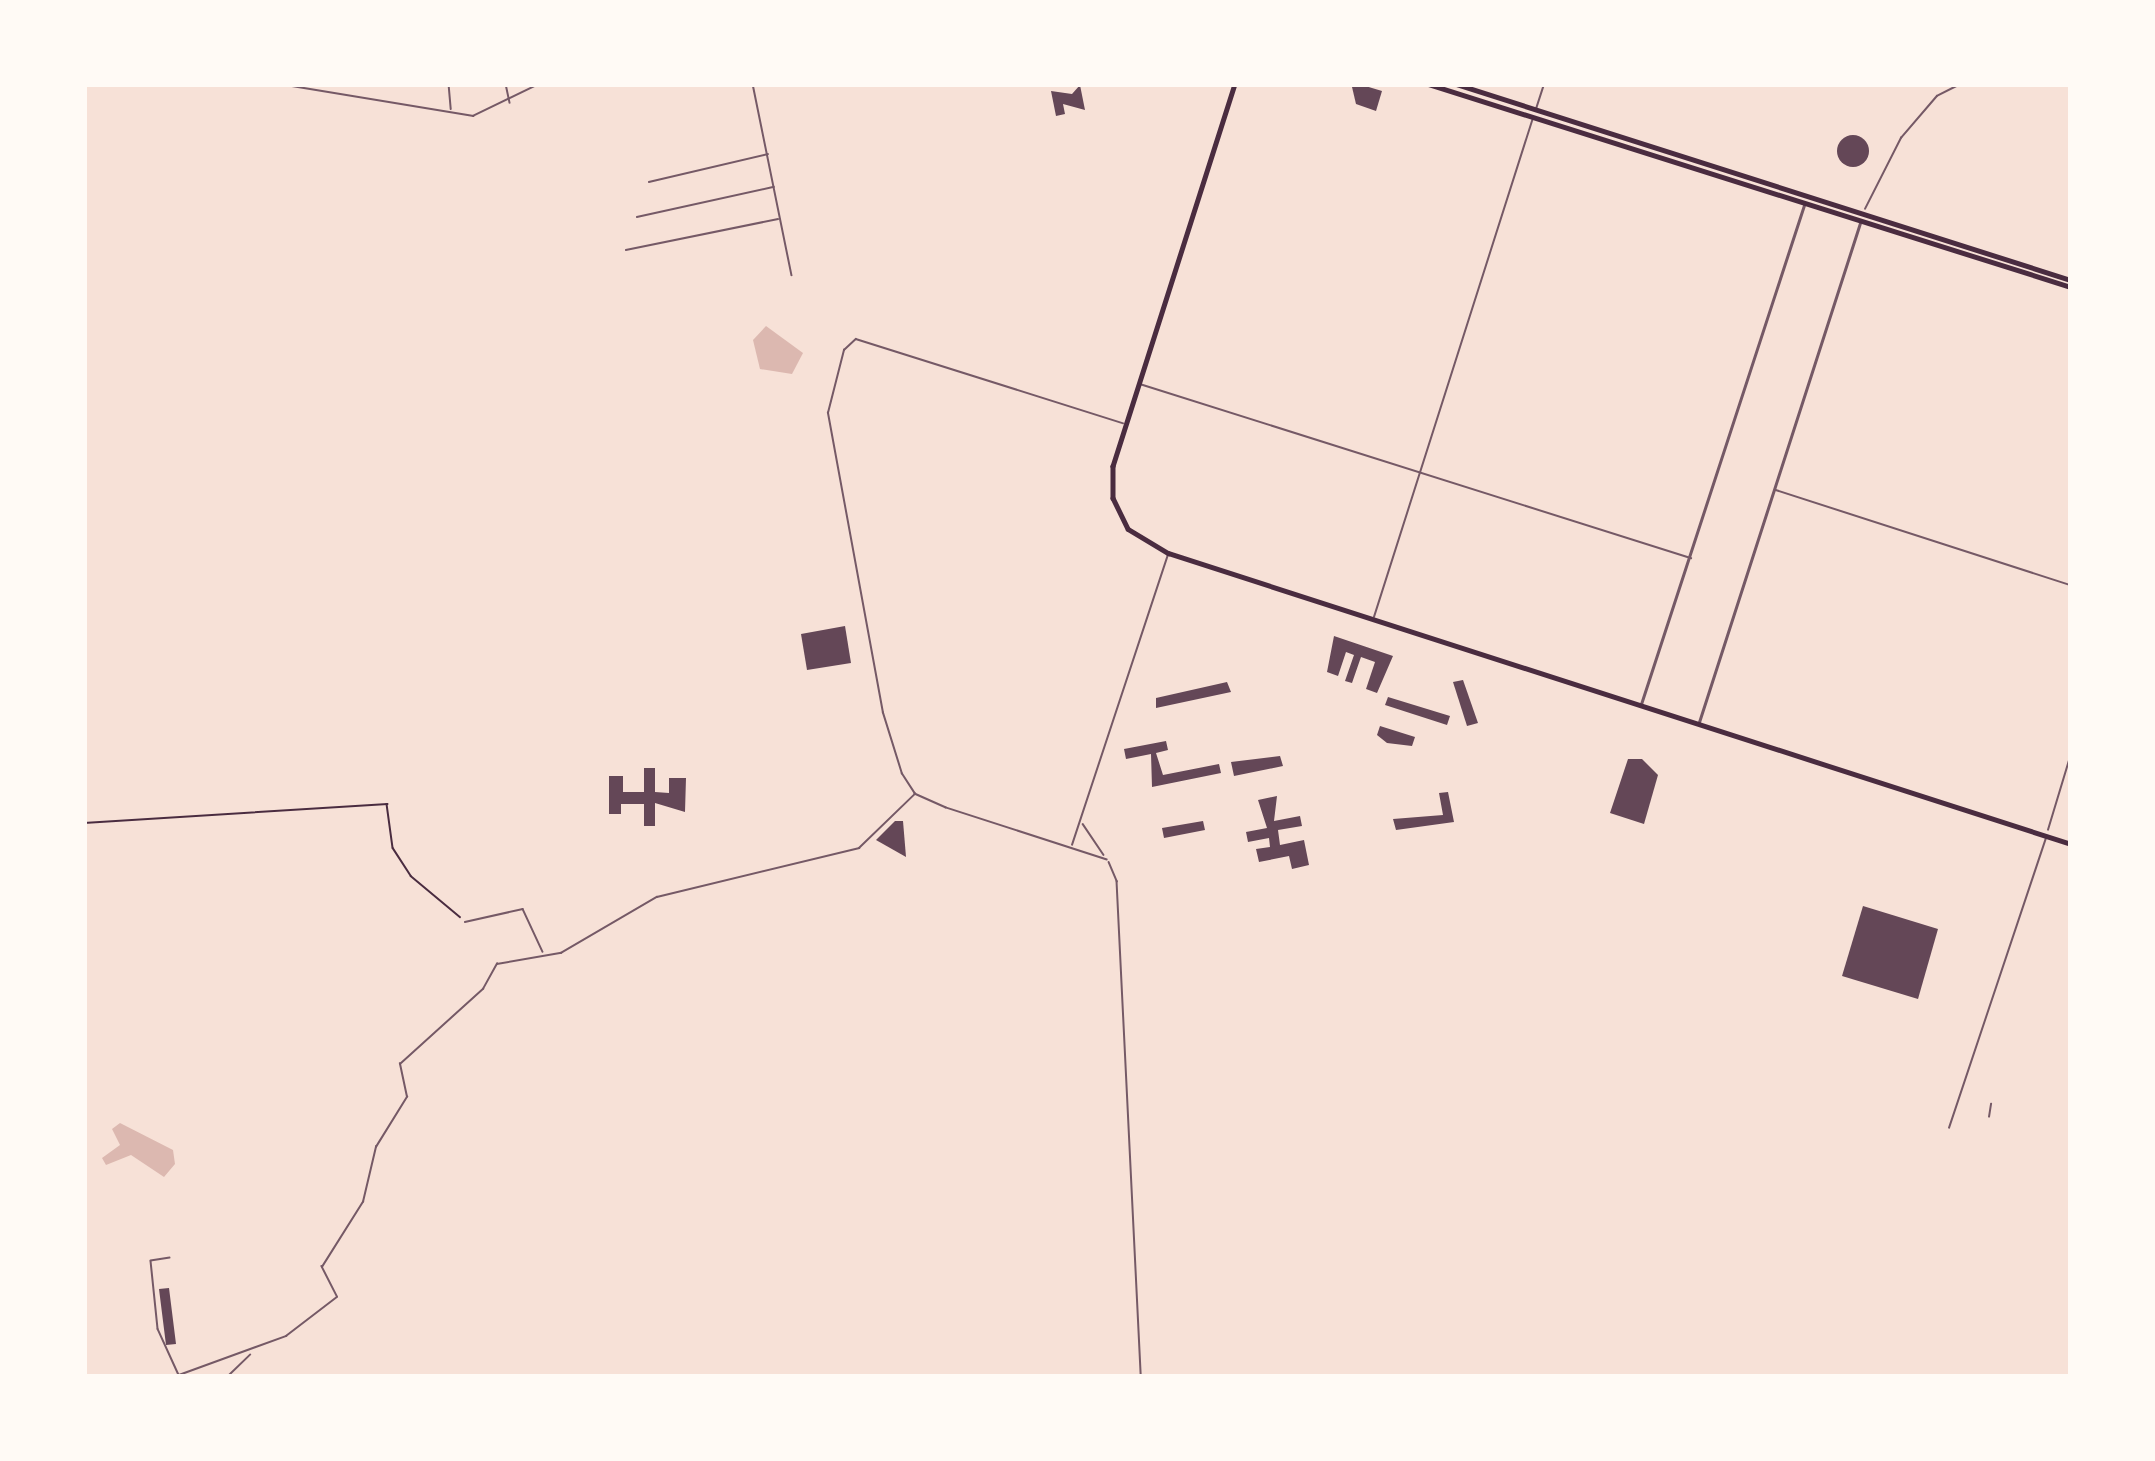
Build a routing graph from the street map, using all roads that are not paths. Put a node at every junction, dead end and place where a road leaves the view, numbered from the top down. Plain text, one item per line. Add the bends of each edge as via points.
1 (280, 84) edge
2 (449, 84) edge
3 (506, 84) edge
4 (539, 84) edge
5 (753, 84) edge
6 (1234, 84) edge
7 (1428, 84) edge
8 (1456, 84) edge
9 (1544, 84) edge
10 (1960, 84) edge
11 (510, 103) junction
12 (451, 113) junction
13 (1535, 114) junction
14 (768, 151) junction
15 (649, 182) dead end
16 (778, 186) junction
17 (1806, 200) junction
18 (637, 218) dead end
19 (782, 218) junction
20 (1862, 218) junction
21 (626, 250) dead end
22 (792, 274) dead end
23 (2071, 284) edge
24 (1140, 383) junction
25 (1127, 424) junction
26 (1419, 470) junction
27 (1773, 489) junction
28 (1168, 553) junction
29 (1691, 558) junction
30 (2071, 585) edge
31 (1373, 619) junction
32 (1640, 707) junction
33 (1698, 724) junction
34 (2071, 754) edge
35 (915, 794) junction
36 (1083, 824) junction
37 (2046, 836) junction
38 (2071, 844) edge
39 (1071, 848) junction
40 (1107, 860) junction
41 (465, 922) road end
42 (544, 956) junction
43 (1990, 1104) dead end
44 (1989, 1117) dead end
45 (1949, 1128) dead end
46 (170, 1258) dead end
47 (251, 1354) junction
48 (244, 1364) junction
49 (227, 1377) edge
50 (241, 1377) edge
51 (1142, 1377) edge

1 - 12 street
2 - 12 street
3 - 11 street
4 - 11 street
5 - 14 street
6 - 24 main road
7 - 13 main road
8 - 13 main road
9 - 13 street
10 - 20 street via 1937,96 1901,138
11 - 12 street via 472,116
13 - 17 main road
13 - 26 street
14 - 15 street
14 - 16 street
16 - 18 street
16 - 19 street
17 - 20 main road
17 - 29 street
19 - 21 street
19 - 22 street
20 - 23 main road
20 - 27 street
24 - 25 main road
24 - 26 street
25 - 28 main road via 1112,487 1128,530
25 - 35 street via 856,339 835,374 827,421 883,712
26 - 29 street
26 - 31 street
27 - 30 street
27 - 33 street
28 - 31 main road
28 - 36 street
29 - 32 street
31 - 32 main road
32 - 33 main road
33 - 37 main road
34 - 37 street
35 - 39 street
35 - 42 street via 859,848 657,897
36 - 39 street
36 - 40 street
37 - 38 main road
37 - 45 street
39 - 40 street
40 - 51 street via 1118,893
41 - 42 street via 523,909
42 - 47 street via 497,964 483,989 400,1064 407,1097 376,1148 364,1202 322,1267 338,1297
43 - 44 street
46 - 47 street via 151,1261 158,1329 179,1375
47 - 48 street
48 - 49 street
48 - 50 street

